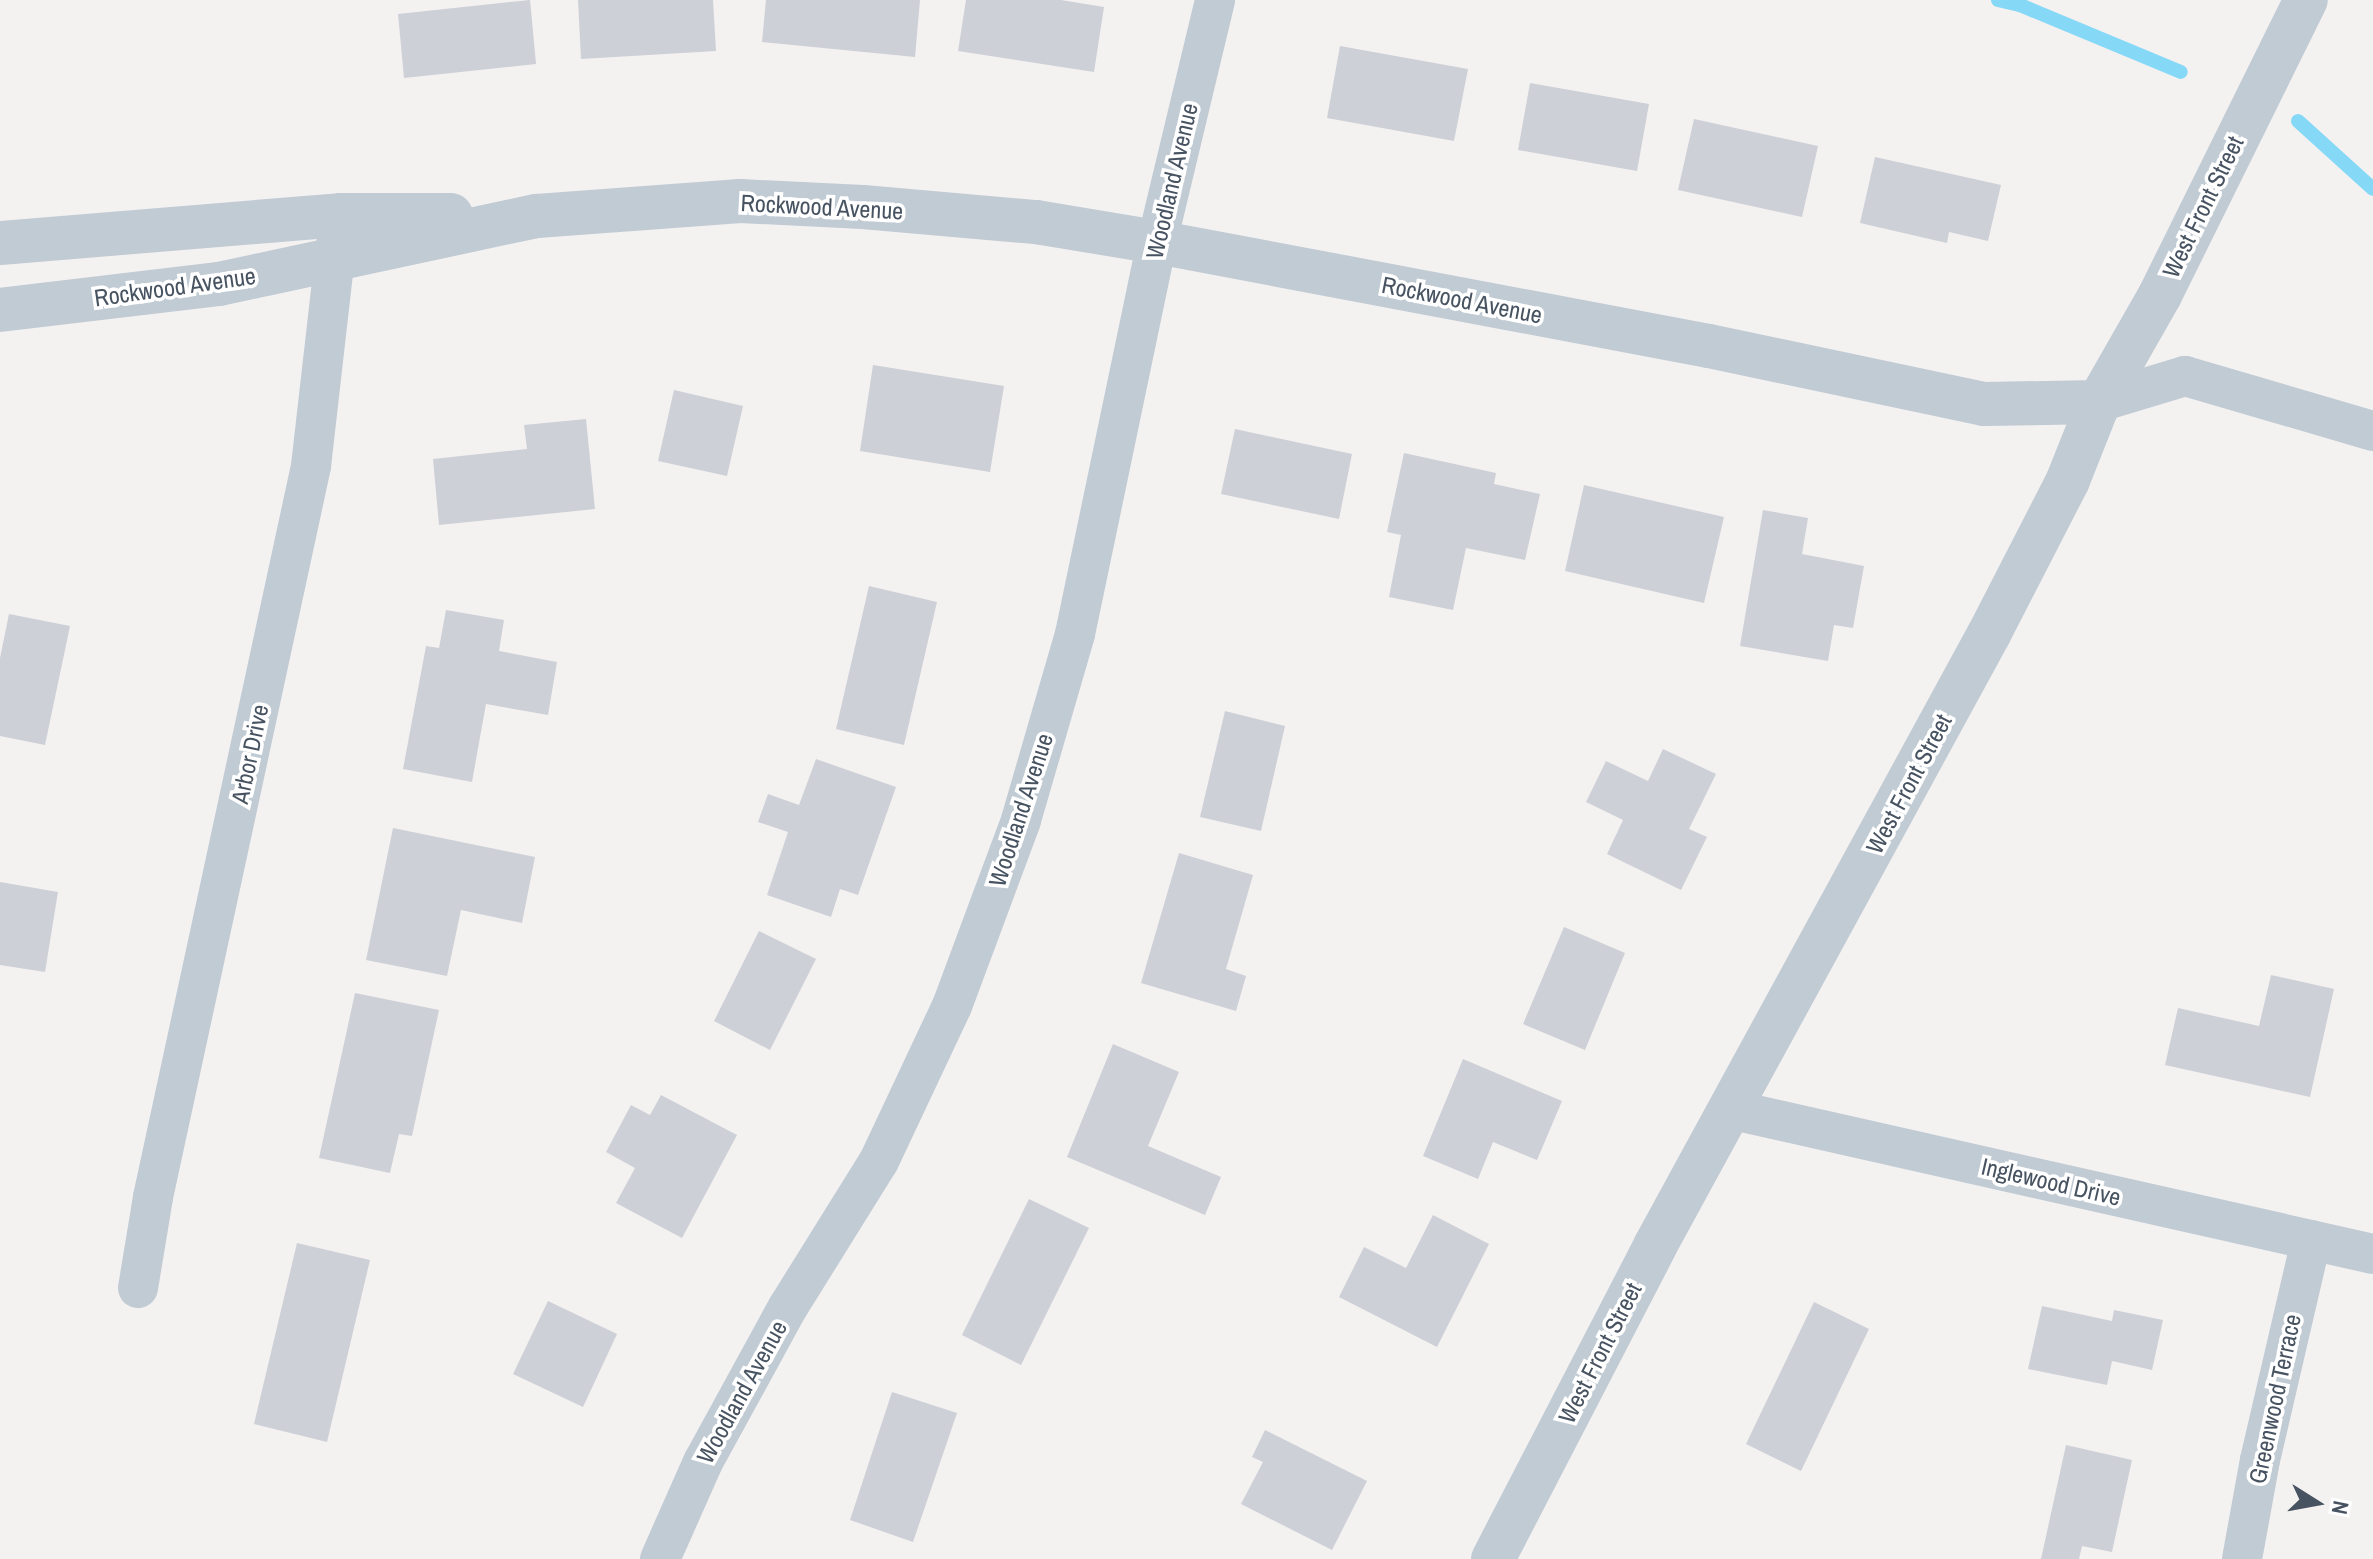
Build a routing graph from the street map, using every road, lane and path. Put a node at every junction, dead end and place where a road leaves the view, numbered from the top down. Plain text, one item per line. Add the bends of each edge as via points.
1 (1215, 0) edge
2 (2306, 0) edge
3 (340, 215) junction
4 (537, 216) junction
5 (1157, 242) junction
6 (0, 243) edge
7 (334, 260) junction
8 (0, 310) edge
9 (2099, 402) junction
10 (2373, 431) edge
11 (1729, 1109) junction
12 (2311, 1240) junction
13 (2373, 1254) edge
14 (138, 1288) dead end
15 (660, 1559) edge
16 (1493, 1559) edge
17 (2242, 1559) edge

1 - 5 street, Woodland Avenue
2 - 9 street, West Front Street via 2160,295
3 - 4 street, Rockwood Avenue
3 - 6 street, Rockwood Avenue
3 - 7 street, Arbor Drive
4 - 5 street, Rockwood Avenue via 756,202 1036,222
4 - 7 street, Rockwood Avenue
5 - 9 street, Rockwood Avenue via 1709,346 1984,404
5 - 15 street, Woodland Avenue via 1075,634 1021,820 952,1006 879,1161 788,1307 703,1462
7 - 8 street, Rockwood Avenue via 219,284
7 - 14 street, Arbor Drive via 311,466 153,1197
9 - 10 street, Rockwood Avenue via 2185,376
9 - 11 street, West Front Street via 2068,480 1989,634
11 - 12 street, Inglewood Drive
11 - 16 street, West Front Street
12 - 13 street, Inglewood Drive
12 - 17 street, Greenwood Terrace

